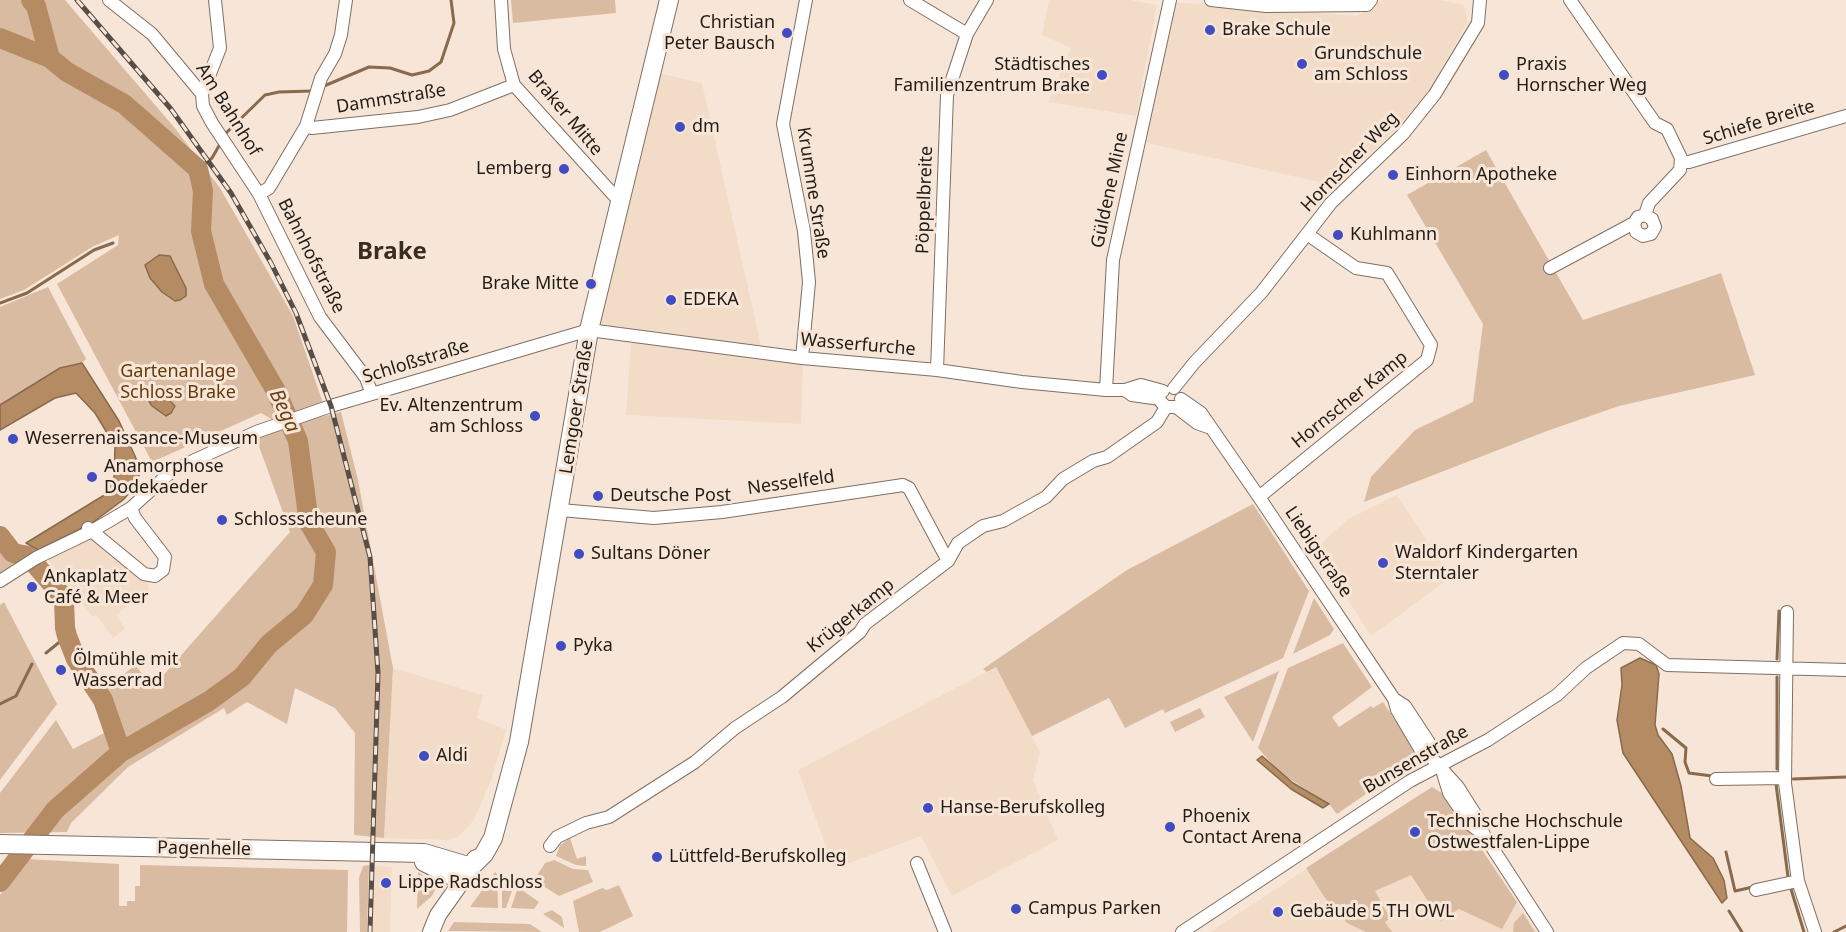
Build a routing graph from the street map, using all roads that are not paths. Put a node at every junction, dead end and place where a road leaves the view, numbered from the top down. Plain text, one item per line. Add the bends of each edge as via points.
1 (109, 0) edge
2 (215, 0) edge
3 (346, 0) edge
4 (501, 0) edge
5 (669, 0) edge
6 (806, 0) edge
7 (910, 0) edge
8 (987, 0) edge
9 (1170, 0) edge
10 (1210, 0) edge
11 (1371, 0) edge
12 (1480, 0) edge
13 (1570, 0) edge
14 (967, 34) junction
15 (514, 84) junction
16 (202, 93) junction
17 (1846, 116) edge
18 (306, 126) junction
19 (1681, 162) junction
20 (259, 194) junction
21 (620, 202) junction
22 (1645, 215) junction
23 (1634, 223) junction
24 (1307, 234) junction
25 (1550, 268) dead end
26 (589, 330) junction
27 (801, 358) junction
28 (937, 370) junction
29 (1106, 390) junction
30 (372, 394) junction
31 (1170, 398) junction
32 (1260, 497) junction
33 (131, 508) junction
34 (560, 510) junction
35 (90, 529) junction
36 (948, 561) junction
37 (0, 581) edge
38 (1787, 612) dead end
39 (1786, 669) junction
40 (1846, 669) edge
41 (1437, 766) junction
42 (1716, 778) dead end
43 (1785, 778) junction
44 (0, 844) edge
45 (550, 846) dead end
46 (917, 863) dead end
47 (466, 874) junction
48 (1798, 881) junction
49 (1756, 890) dead end
50 (431, 932) edge
51 (945, 932) edge
52 (1182, 932) edge
53 (1547, 932) edge
54 (1815, 932) edge

1 - 16 street, Am Bahnhof via 152,34
2 - 16 street via 220,48
3 - 18 street, Bahnhofstraße via 342,35 321,78
4 - 15 street, Braker Mitte via 504,49
5 - 21 main road, Lemgoer Straße
6 - 27 street, Krumme Straße via 783,124 804,231 809,282
7 - 14 street
8 - 14 street, Pöppelbreite
9 - 29 street, Güldene Mine via 1113,260
10 - 11 street via 1266,6 1367,5
12 - 24 street, Hornscher Weg via 1478,23 1435,94 1403,134 1331,202
13 - 19 street via 1654,123 1667,129
14 - 28 street, Pöppelbreite via 947,95
15 - 18 street, Dammstraße via 450,110 418,117
15 - 21 street, Braker Mitte
16 - 20 street, Am Bahnhof via 212,123
17 - 19 street, Schiefe Breite
18 - 20 street, Bahnhofstraße via 269,188
19 - 22 street via 1680,170 1649,203
20 - 30 street, Bahnhofstraße via 320,317 366,378
21 - 26 main road, Lemgoer Straße
22 - 23 street
22 - 23 street via 1655,227 1651,234 1642,236 1636,232
23 - 25 street
24 - 31 street, Hornscher Weg via 1261,293 1194,363
24 - 32 street, Hornscher Kamp via 1356,268 1387,273 1431,345 1427,360
26 - 27 street, Wasserfurche
26 - 30 street, Schloßstraße
26 - 34 main road, Lemgoer Straße
27 - 28 street, Wasserfurche
28 - 29 street, Wasserfurche
29 - 31 street, Wasserfurche
30 - 33 street, Schloßstraße via 255,432 173,470
31 - 32 street, Liebigstraße via 1201,413
31 - 36 street, Krügerkamp via 1157,422 1107,457 1063,479 1046,497 983,526 957,543
32 - 41 street, Liebigstraße via 1394,699 1423,754
33 - 35 street, Schloßstraße
33 - 35 street via 165,557 159,574 144,574
34 - 36 street, Nesselfeld via 654,518 903,485 909,488
34 - 47 main road, Lemgoer Straße via 519,742 493,838
35 - 37 street, Schloßstraße
36 - 45 street, Krügerkamp via 865,624 782,697 735,728 695,762 609,817 557,837
38 - 39 street
39 - 40 street
39 - 41 street, Bunsenstraße via 1667,665 1639,644 1623,643 1586,668 1557,695 1488,740
39 - 43 street
41 - 52 street, Bunsenstraße
41 - 53 street, Liebigstraße via 1449,793 1471,825 1484,835
42 - 43 street
43 - 48 street
44 - 47 main road, Pagenhelle via 409,855
46 - 51 street
47 - 50 street
48 - 49 street
48 - 54 street

